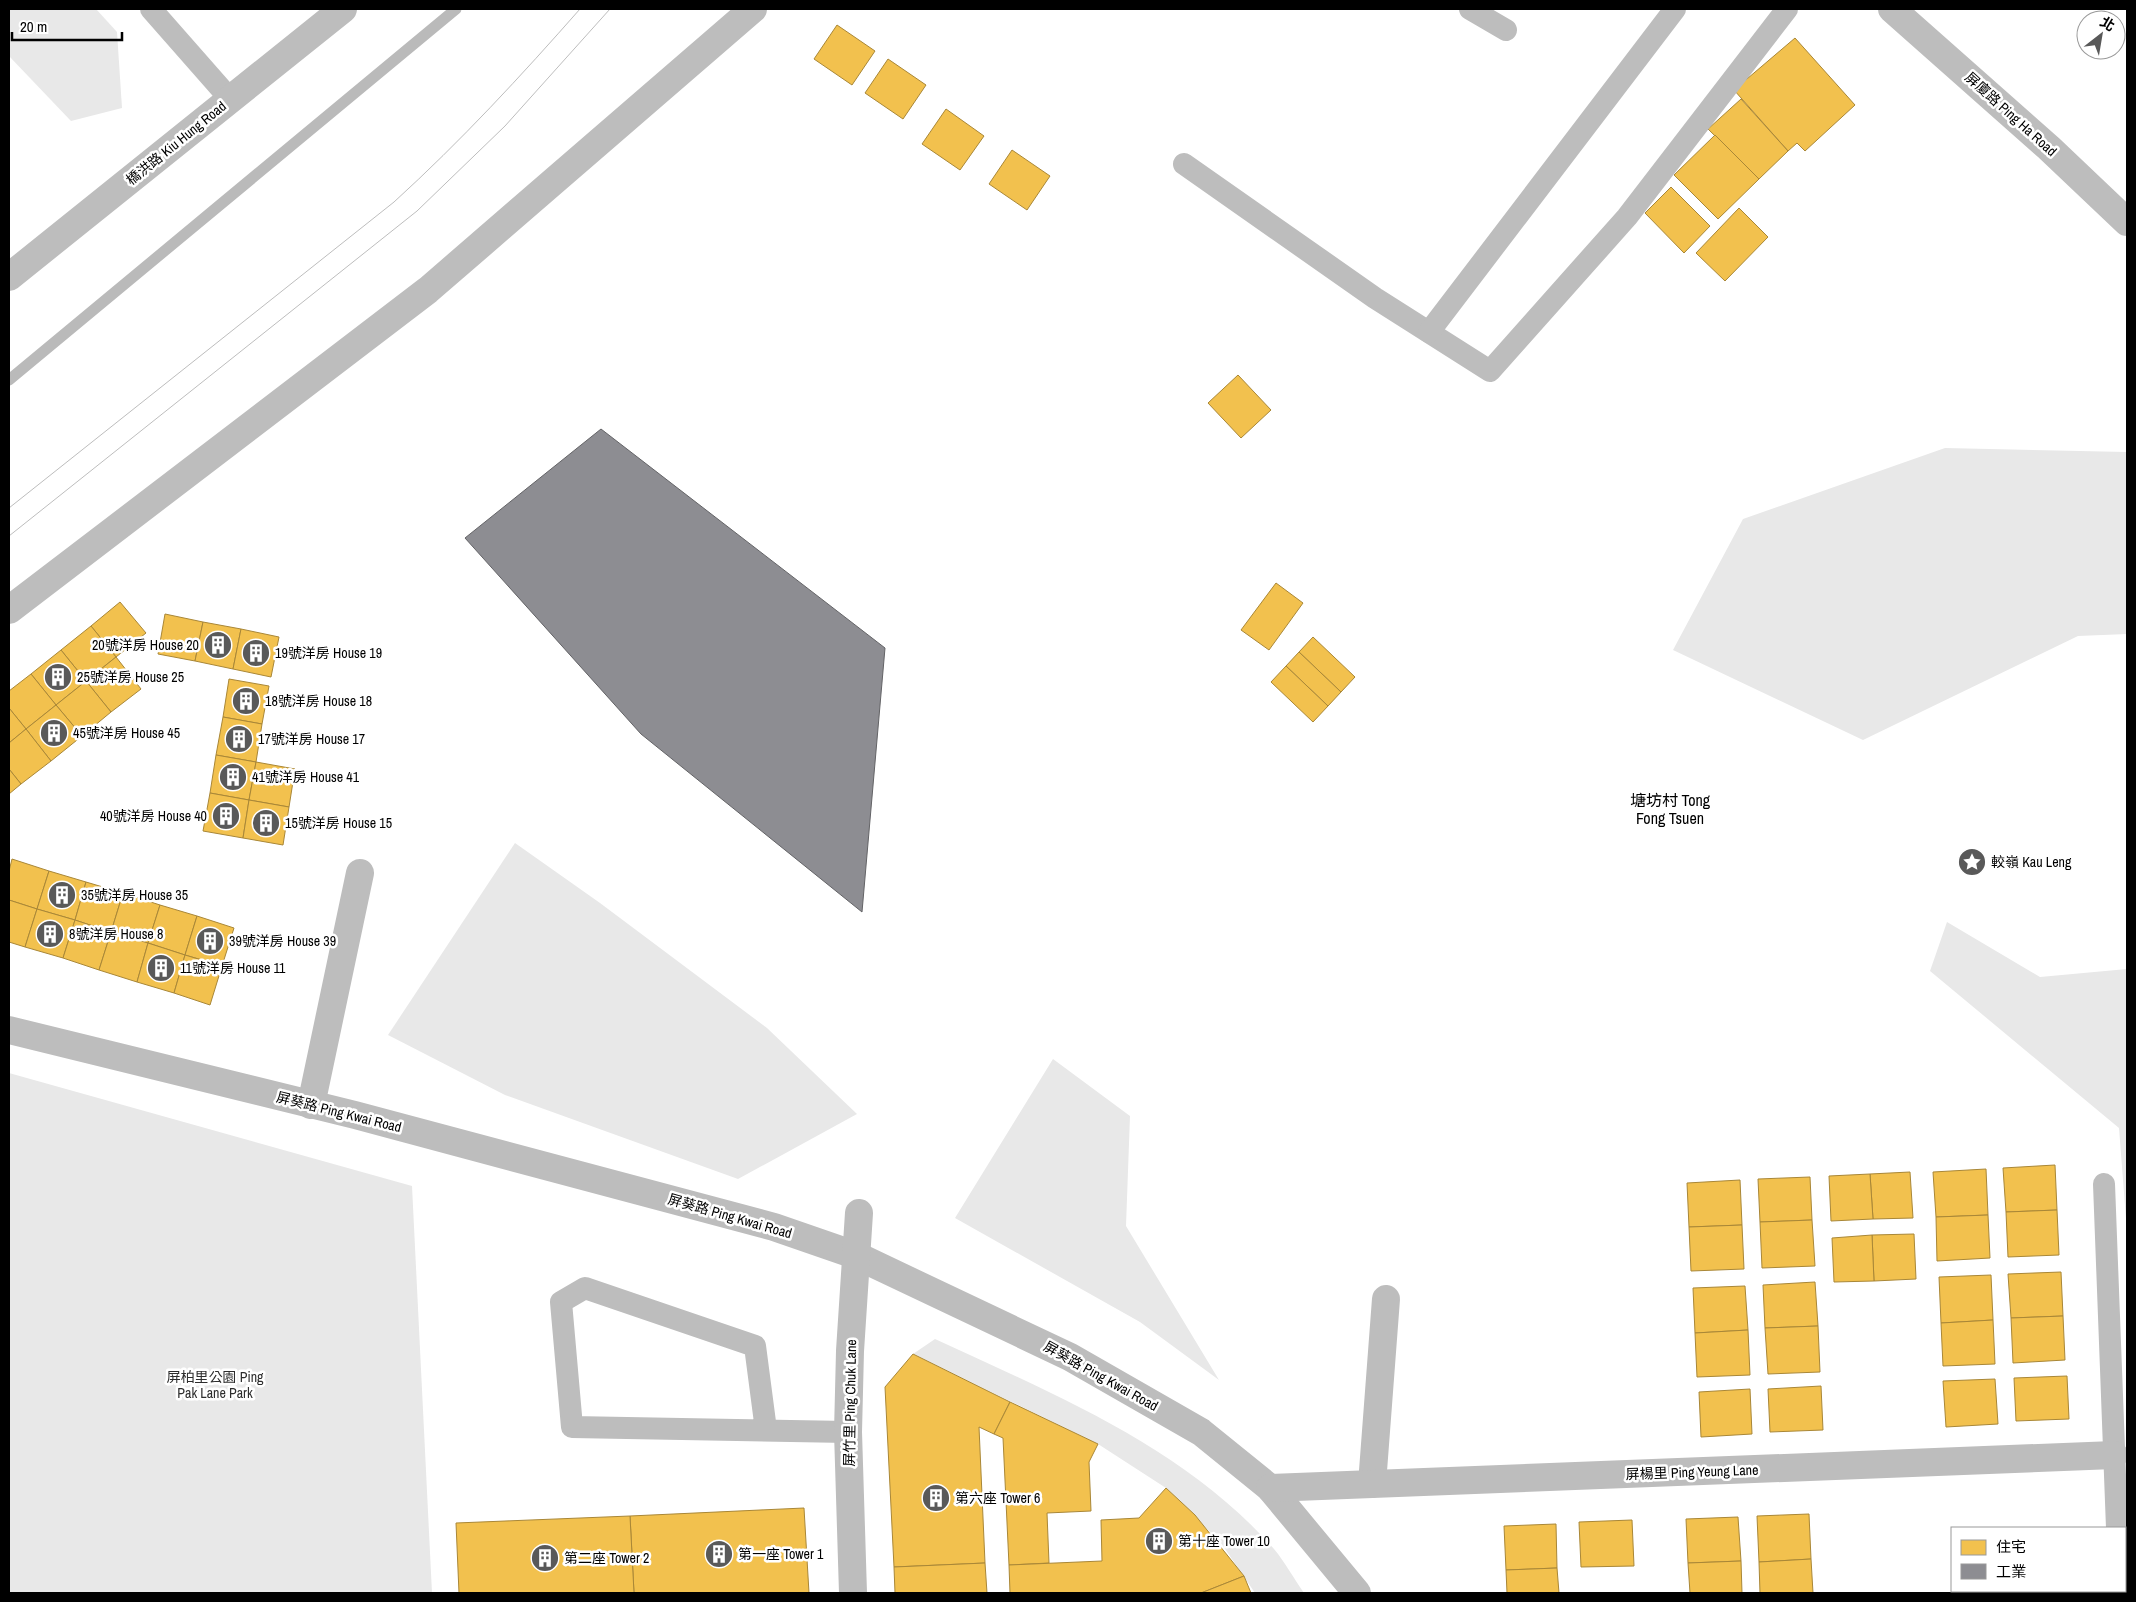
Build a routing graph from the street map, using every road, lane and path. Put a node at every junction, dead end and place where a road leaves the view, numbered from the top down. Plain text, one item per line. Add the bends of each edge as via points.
1 (151, 9) edge
2 (343, 9) edge
3 (753, 9) edge
4 (1470, 9) edge
5 (1675, 9) edge
6 (1787, 9) edge
7 (1892, 9) edge
8 (1506, 30) dead end
9 (231, 100) junction
10 (1184, 164) dead end
11 (2127, 222) edge
12 (9, 277) edge
13 (1429, 332) junction
14 (9, 610) edge
15 (360, 874) dead end
16 (9, 1030) edge
17 (311, 1105) junction
18 (2104, 1184) dead end
19 (858, 1213) dead end
20 (855, 1255) junction
21 (1386, 1299) dead end
22 (766, 1430) junction
23 (848, 1432) junction
24 (2114, 1455) junction
25 (1372, 1484) junction
26 (1270, 1488) junction
27 (2117, 1527) edge
28 (853, 1593) edge
29 (1357, 1593) edge

1 - 9 lane
2 - 9 street, 橋洪路 Kiu Hung Road
3 - 14 street via 428,290
4 - 8 lane
5 - 13 lane
6 - 13 lane via 1627,217 1490,371
7 - 11 street, 屏廈路 Ping Ha Road
9 - 12 street, 橋洪路 Kiu Hung Road
10 - 13 lane
15 - 17 street
16 - 17 street, 屏葵路 Ping Kwai Road
17 - 20 street, 屏葵路 Ping Kwai Road via 774,1227
18 - 24 lane
19 - 20 street, 屏竹里 Ping Chuk Lane
20 - 23 street, 屏竹里 Ping Chuk Lane
20 - 26 street, 屏葵路 Ping Kwai Road via 1070,1357 1201,1432
21 - 25 street
22 - 22 lane via 572,1427 561,1302 585,1288 755,1346
22 - 23 lane
23 - 28 street, 屏竹里 Ping Chuk Lane
24 - 25 street, 屏楊里 Ping Yeung Lane
24 - 27 lane
25 - 26 street, 屏楊里 Ping Yeung Lane
26 - 29 street, 屏葵路 Ping Kwai Road

